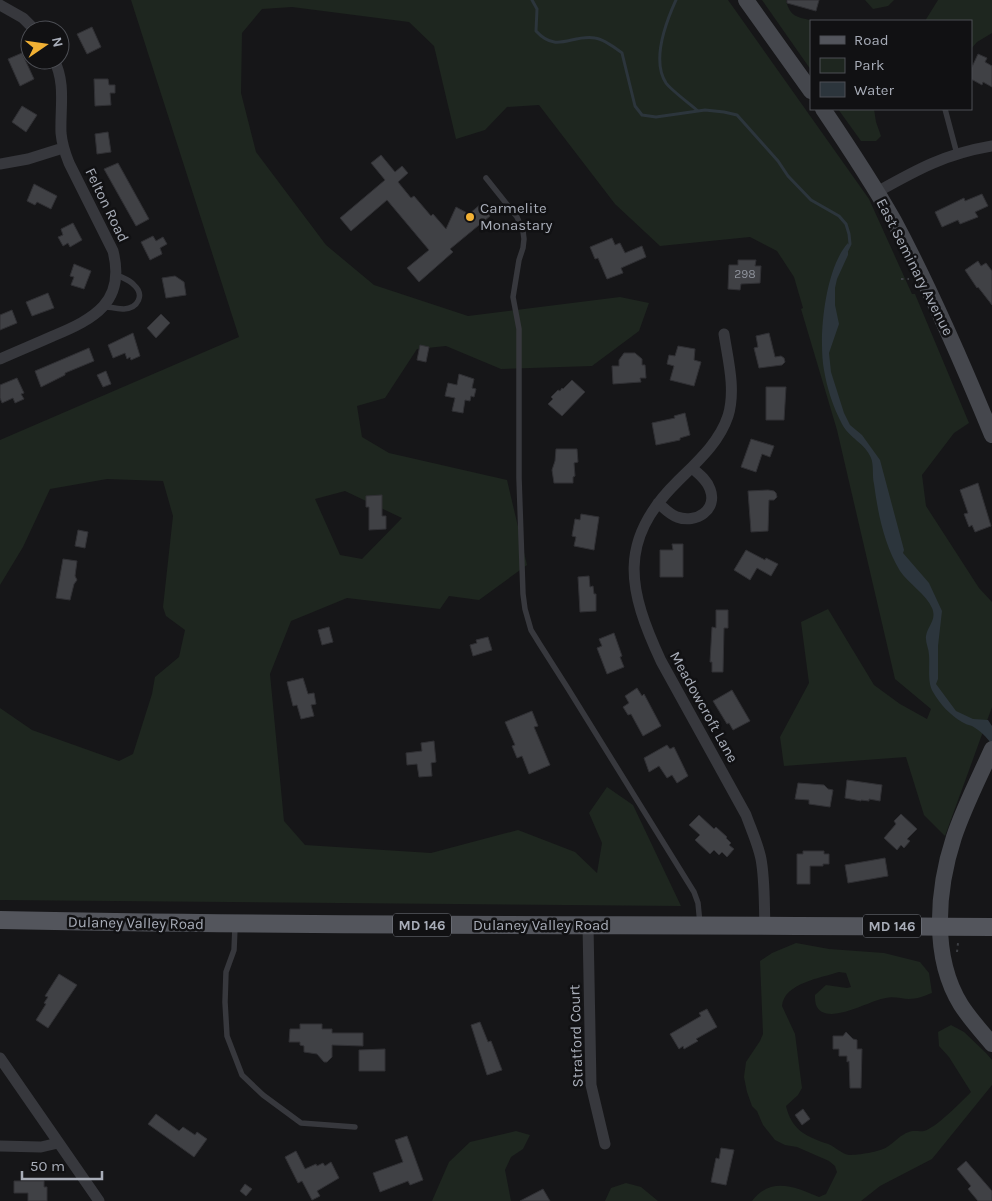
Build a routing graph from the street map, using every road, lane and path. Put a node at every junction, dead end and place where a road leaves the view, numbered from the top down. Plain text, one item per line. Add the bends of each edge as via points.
1 (746, 0) edge
2 (0, 5) edge
3 (25, 20) edge
4 (57, 70) edge
5 (810, 91) edge
6 (824, 110) edge
7 (945, 110) edge
8 (992, 146) edge
9 (63, 148) junction
10 (957, 154) junction
11 (0, 164) edge
12 (486, 178) dead end
13 (877, 192) junction
14 (117, 275) junction
15 (104, 307) junction
16 (724, 334) dead end
17 (0, 358) edge
18 (992, 435) edge
19 (692, 468) junction
20 (658, 503) junction
21 (992, 749) edge
22 (0, 920) edge
23 (235, 925) junction
24 (588, 925) junction
25 (700, 926) junction
26 (764, 926) junction
27 (940, 927) junction
28 (992, 928) edge
29 (958, 943) dead end
30 (954, 957) dead end
31 (992, 1044) edge
32 (0, 1058) edge
33 (355, 1127) dead end
34 (58, 1143) junction
35 (604, 1144) dead end
36 (0, 1146) edge
37 (99, 1201) edge

1 - 5 street
2 - 3 street
4 - 9 street, Felton Road via 61,81
6 - 13 street, East Seminary Avenue
7 - 10 lane
8 - 10 street
9 - 11 street
9 - 14 street, Felton Road via 113,251
10 - 13 street via 930,163
12 - 25 lane via 517,217 524,239 514,297 519,329 519,478 525,610 531,630 694,892
13 - 18 street, East Seminary Avenue via 928,287
14 - 15 street, Felton Road via 111,297
14 - 15 lane via 135,286 139,291 139,301 124,309
15 - 17 street, Felton Road via 79,325
16 - 19 street, Meadowcroft Lane via 731,384 728,416 720,433
19 - 20 street, Meadowcroft Lane
19 - 20 street via 707,482 711,491 712,500 703,515 695,520 686,520 675,517
20 - 26 street, Meadowcroft Lane via 638,537 635,555 634,578 641,614 661,661 746,815 761,859
21 - 27 street via 952,843
22 - 23 main road, Dulaney Valley Road / MD 146
23 - 24 main road, Dulaney Valley Road / MD 146
23 - 33 lane via 234,950 226,972 225,1002 227,1036 242,1076 301,1123
24 - 25 main road, Dulaney Valley Road / MD 146
24 - 35 street, Stratford Court via 591,1085
25 - 26 main road, Dulaney Valley Road / MD 146
26 - 27 main road, Dulaney Valley Road / MD 146
27 - 28 main road, Dulaney Valley Road / MD 146
27 - 31 street via 943,961 956,995
29 - 30 path
32 - 34 street
34 - 36 street via 41,1147
34 - 37 street

